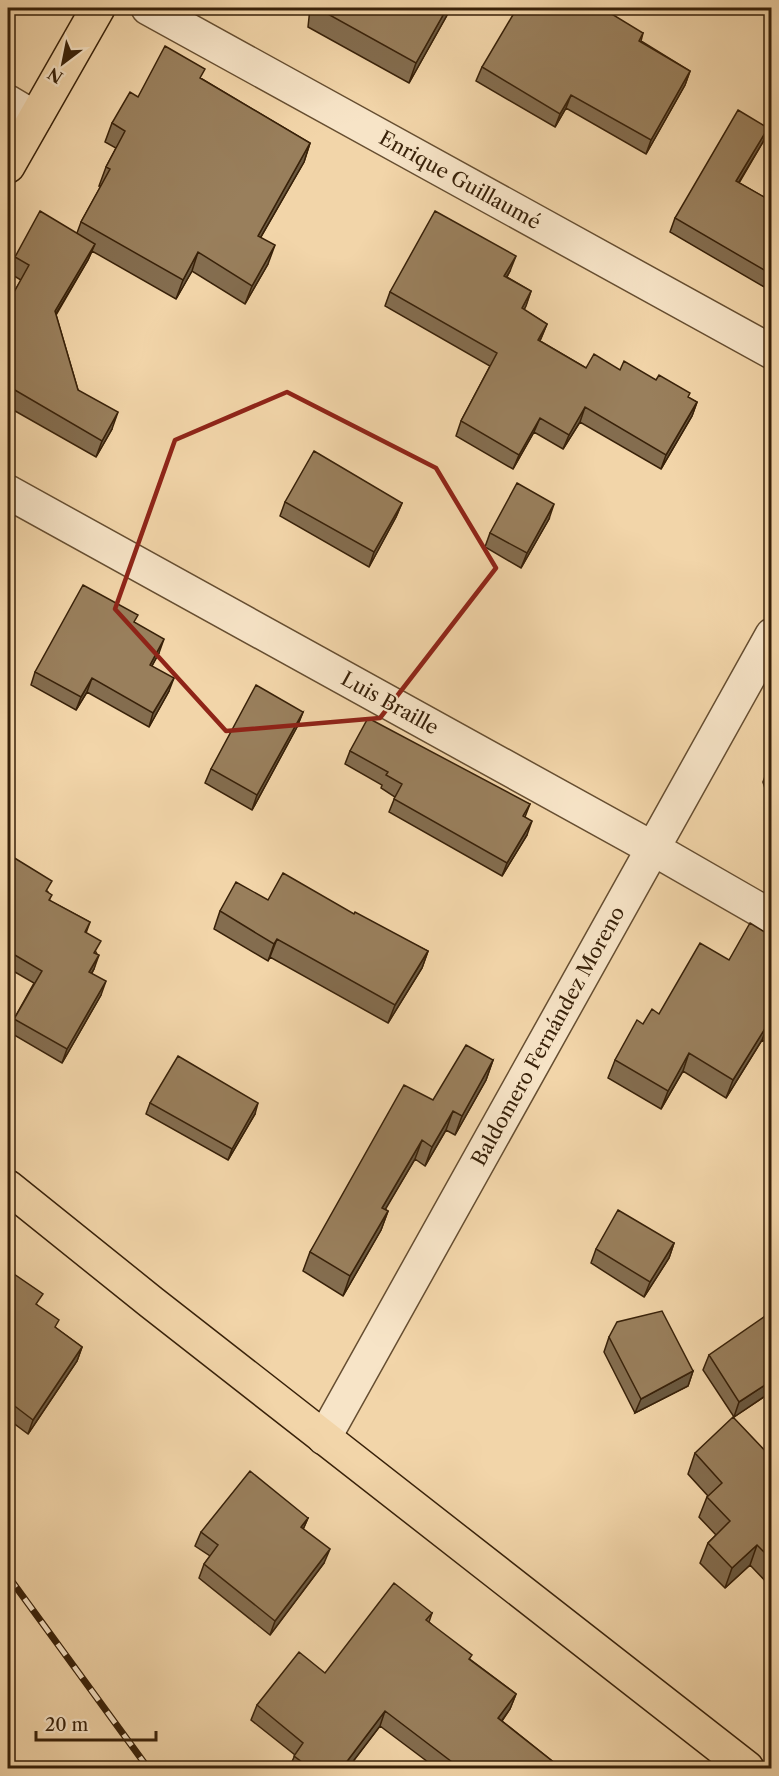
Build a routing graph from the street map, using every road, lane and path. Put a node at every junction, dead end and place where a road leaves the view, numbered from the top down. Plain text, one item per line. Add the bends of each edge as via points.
1 (98, 8) edge
2 (148, 8) edge
3 (21, 110) edge
4 (8, 166) edge
5 (771, 352) edge
6 (8, 492) edge
7 (771, 635) edge
8 (652, 848) junction
9 (771, 917) edge
10 (8, 1186) edge
11 (324, 1438) junction
12 (747, 1768) edge

1 - 3 main road
2 - 5 street, Enrique Guillaumé
3 - 4 main road
6 - 8 street, Luis Braille
7 - 8 street, Baldomero Fernández Moreno
8 - 9 street, Luis Braille
8 - 11 street, Baldomero Fernández Moreno
10 - 11 main road
11 - 12 main road

